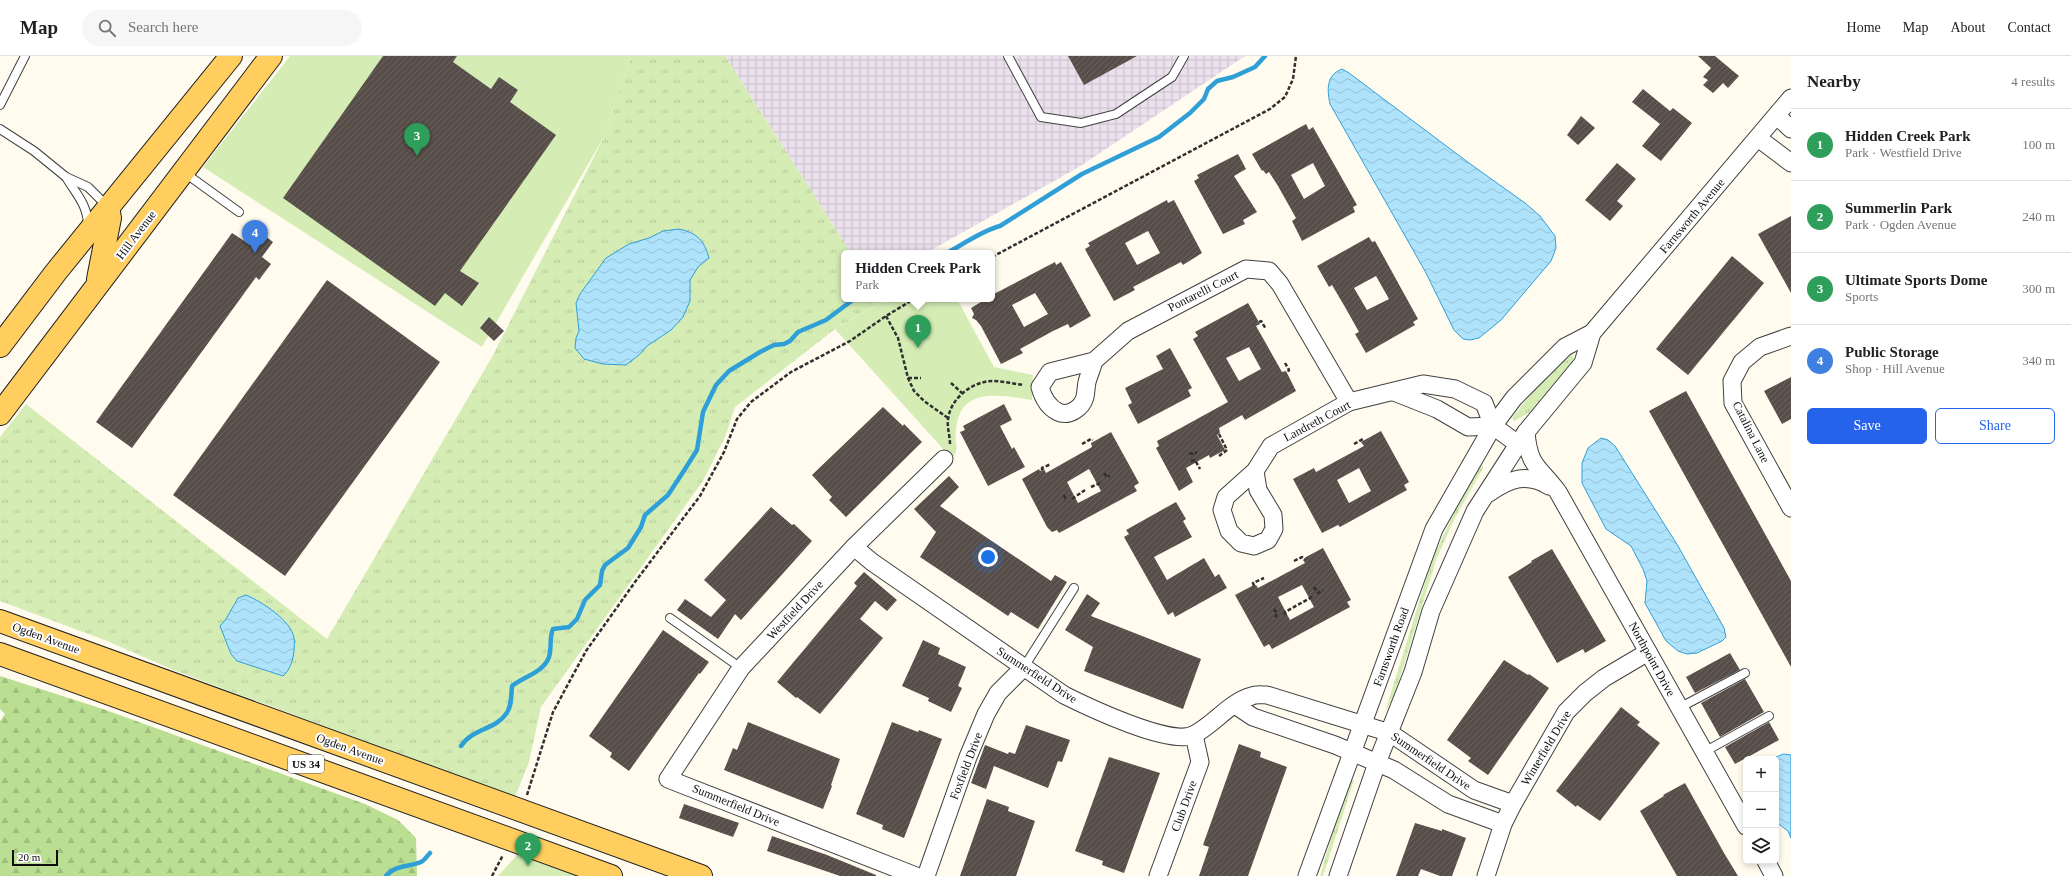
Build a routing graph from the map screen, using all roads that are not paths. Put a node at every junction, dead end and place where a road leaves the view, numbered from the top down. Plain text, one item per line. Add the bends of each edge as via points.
1 (25, 56) edge
2 (232, 56) edge
3 (271, 56) edge
4 (1008, 56) edge
5 (1184, 56) edge
6 (1791, 98) edge
7 (0, 105) edge
8 (1776, 116) junction
9 (0, 129) edge
10 (1791, 129) edge
11 (1758, 138) junction
12 (1791, 163) edge
13 (184, 172) junction
14 (66, 177) junction
15 (108, 208) junction
16 (239, 212) dead end
17 (88, 233) junction
18 (96, 288) junction
19 (1592, 333) junction
20 (1791, 336) edge
21 (0, 346) edge
22 (1094, 361) dead end
23 (1394, 392) junction
24 (1349, 402) junction
25 (0, 414) edge
26 (1493, 426) junction
27 (1522, 438) junction
28 (944, 460) road end
29 (1254, 472) dead end
30 (1558, 492) junction
31 (1484, 496) junction
32 (1791, 508) edge
33 (854, 547) junction
34 (1074, 588) dead end
35 (670, 618) dead end
36 (0, 621) edge
37 (1648, 652) junction
38 (0, 654) edge
39 (1024, 667) junction
40 (741, 668) junction
41 (1745, 673) dead end
42 (1235, 705) junction
43 (1679, 708) junction
44 (1770, 716) dead end
45 (1363, 724) junction
46 (1390, 732) junction
47 (1194, 735) junction
48 (1352, 752) junction
49 (1704, 752) junction
50 (1378, 763) junction
51 (668, 779) joint
52 (1513, 804) junction
53 (1743, 821) edge
54 (1503, 824) junction
55 (1768, 864) edge
56 (611, 876) edge
57 (701, 876) edge
58 (916, 876) edge
59 (926, 876) edge
60 (1159, 876) edge
61 (1307, 876) edge
62 (1338, 876) edge
63 (1486, 876) edge
64 (1774, 876) edge

1 - 7 lane
2 - 15 main road
3 - 13 main road, Hill Avenue
4 - 5 lane via 1041,117 1081,123 1116,114 1172,77
6 - 8 street, Farnsworth Avenue
8 - 10 street
8 - 11 street, Farnsworth Avenue
9 - 14 lane via 34,151
11 - 12 street
11 - 19 street, Farnsworth Avenue
13 - 16 lane
13 - 18 main road, Hill Avenue
14 - 15 lane via 88,187
14 - 17 lane via 82,199 88,214
15 - 17 main road
15 - 18 main road via 110,218
17 - 21 main road
18 - 25 main road, Hill Avenue
19 - 26 street, Farnsworth Avenue via 1565,347 1514,398
19 - 27 street, Farnsworth Avenue via 1583,363
20 - 32 street, Catalina Lane via 1760,347 1742,362 1732,382 1733,403
22 - 24 street, Pontarelli Court via 1128,331 1179,303 1246,270 1269,271 1280,284
23 - 24 street, Landreth Court
23 - 26 street via 1437,409 1468,427
23 - 26 street, Landreth Court via 1423,384 1455,389 1484,403
24 - 29 street, Landreth Court via 1271,446
26 - 27 street
26 - 45 street, Farnsworth Road via 1434,529
27 - 30 street, Northpoint Drive via 1536,468
27 - 31 street
28 - 33 street, Westfield Drive
30 - 31 street, Northpoint Drive via 1538,480 1522,478 1503,483
30 - 37 street, Northpoint Drive
31 - 46 street via 1431,611 1413,672
33 - 39 street, Summerfield Drive via 866,558
33 - 40 street, Westfield Drive
34 - 39 lane
35 - 40 lane
36 - 57 main road, Ogden Avenue / US 34
37 - 43 street, Northpoint Drive
37 - 52 street, Winterfield Drive via 1604,678 1566,712
38 - 56 main road, US 34
39 - 47 street, Summerfield Drive via 1064,695 1099,712 1182,738
39 - 59 street, Foxfield Drive via 998,693 986,714
40 - 51 street, Westfield Drive
41 - 43 lane
42 - 45 street, Summerfield Drive via 1252,695 1267,695
42 - 47 street, Summerfield Drive
42 - 48 street, Summerfield Drive via 1253,717
43 - 49 street, Northpoint Drive
44 - 49 lane
45 - 46 street, Summerfield Drive
45 - 48 street, Farnsworth Road
46 - 50 street
46 - 52 street, Summerfield Drive via 1474,790
47 - 60 street, Club Drive via 1200,762
48 - 50 street, Summerfield Drive
48 - 61 street, Farnsworth Road
49 - 53 street, Northpoint Drive
50 - 54 street, Summerfield Drive via 1405,776 1448,804
50 - 62 street
51 - 58 street, Summerfield Drive
52 - 54 street, Winterfield Drive
54 - 63 street, Winterfield Drive
55 - 64 street

